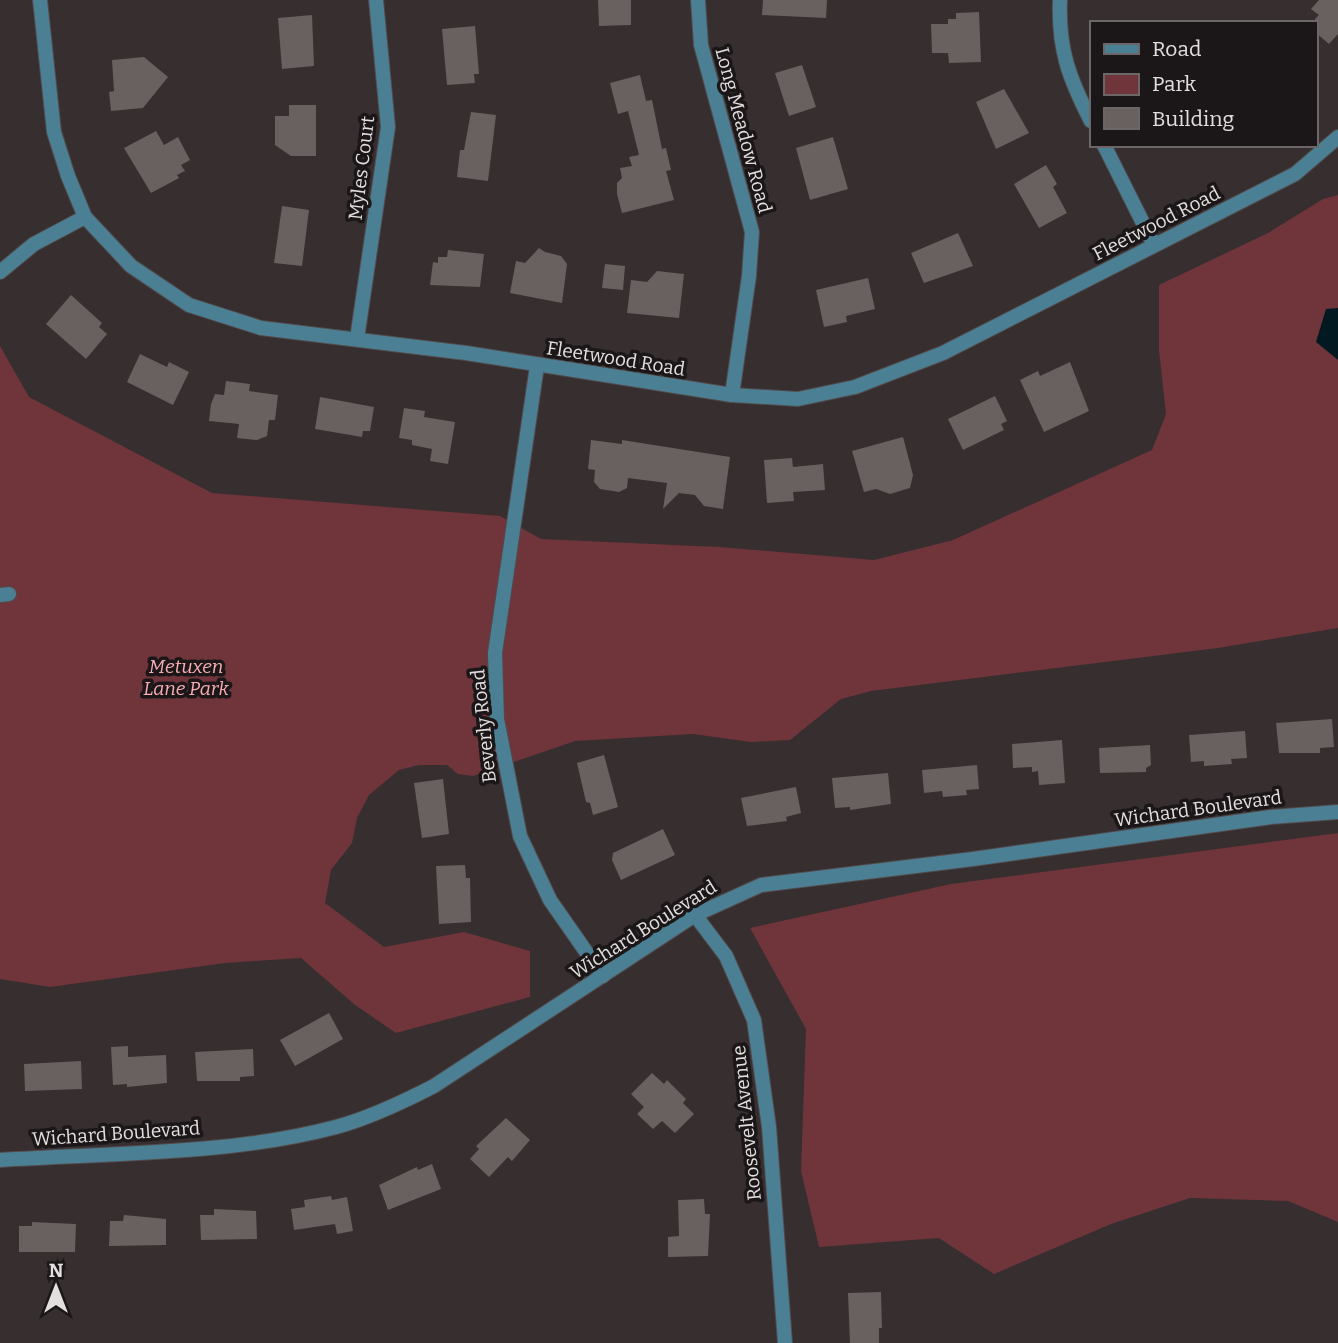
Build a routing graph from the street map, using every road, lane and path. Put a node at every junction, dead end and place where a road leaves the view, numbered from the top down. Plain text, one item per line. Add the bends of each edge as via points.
1 (40, 0) edge
2 (376, 0) edge
3 (698, 0) edge
4 (1060, 0) edge
5 (1090, 119) edge
6 (1338, 137) edge
7 (1105, 147) edge
8 (85, 216) junction
9 (1154, 245) junction
10 (0, 272) edge
11 (357, 339) junction
12 (537, 366) junction
13 (732, 395) junction
14 (1338, 811) edge
15 (695, 915) junction
16 (603, 976) junction
17 (0, 1160) edge
18 (785, 1343) edge

1 - 8 street, Fleetwood Road via 54,132
2 - 11 street, Myles Court via 388,127
3 - 13 street, Long Meadow Road via 701,45 752,232
4 - 5 street via 1059,32 1069,77
6 - 9 street, Fleetwood Road via 1296,174
7 - 9 street
8 - 10 street via 34,244
8 - 11 street, Fleetwood Road via 131,266 189,305 261,328
9 - 13 street, Fleetwood Road via 943,353 855,387 798,399
11 - 12 street, Fleetwood Road
12 - 13 street, Fleetwood Road
12 - 16 street, Beverly Road via 495,653 497,719 510,799 524,847 550,900
14 - 15 street, Wichard Boulevard via 761,885
15 - 16 street, Wichard Boulevard
15 - 18 street, Roosevelt Avenue via 726,957 754,1020 769,1127
16 - 17 street, Wichard Boulevard via 434,1086 337,1127 261,1143

